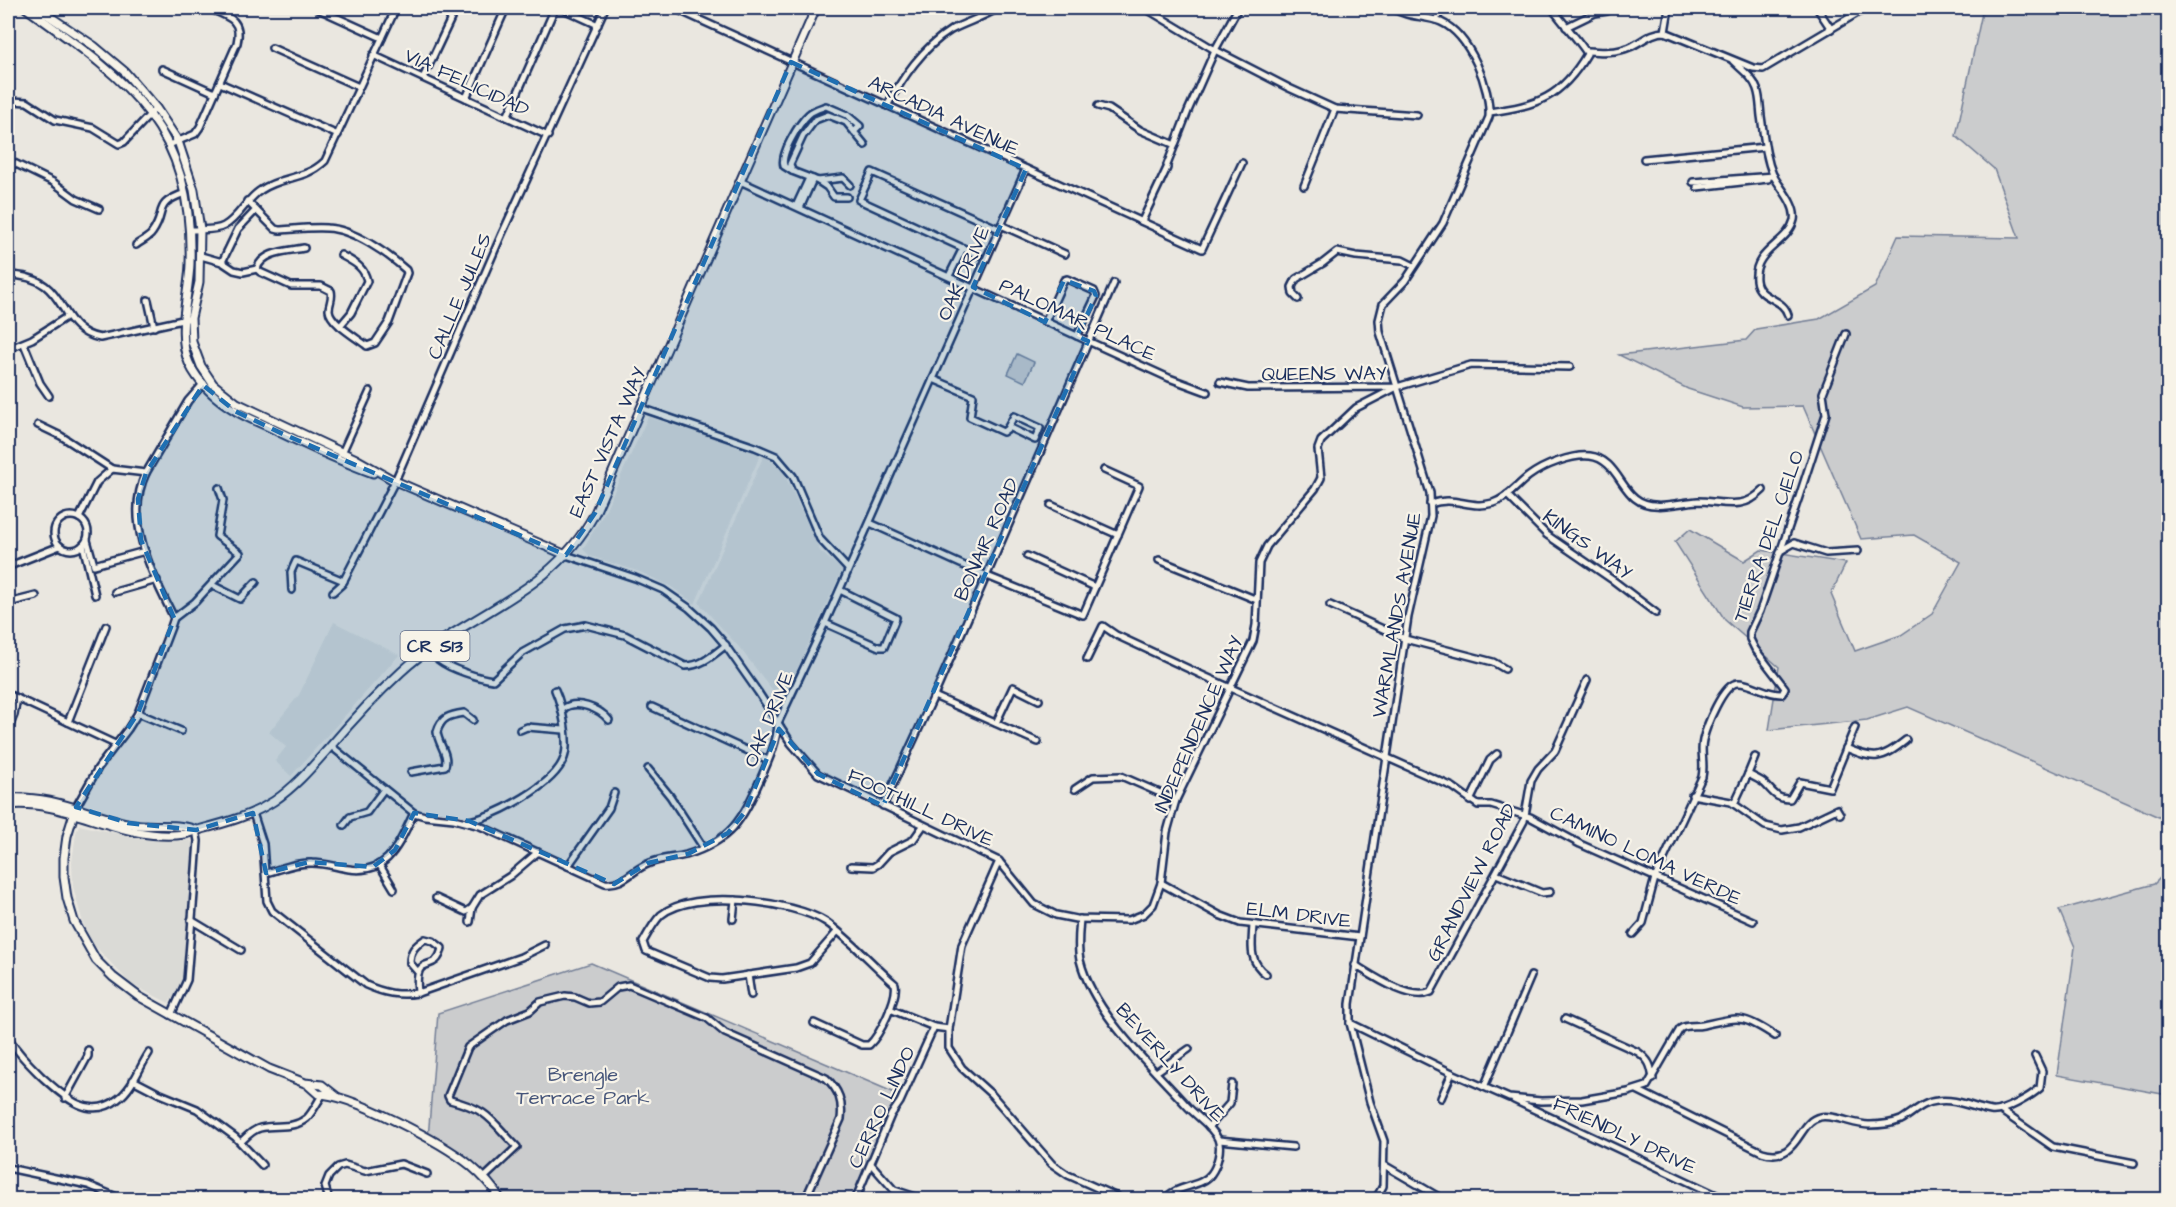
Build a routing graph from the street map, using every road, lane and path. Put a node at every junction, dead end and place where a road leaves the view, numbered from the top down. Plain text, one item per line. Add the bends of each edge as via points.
1 (26, 8) edge
2 (37, 8) edge
3 (208, 8) edge
4 (316, 8) edge
5 (396, 8) edge
6 (456, 8) edge
7 (506, 8) edge
8 (555, 8) edge
9 (561, 8) edge
10 (606, 8) edge
11 (674, 8) edge
12 (816, 8) edge
13 (998, 8) edge
14 (1145, 8) edge
15 (1238, 8) edge
16 (1393, 8) edge
17 (1442, 8) edge
18 (1552, 8) edge
19 (1611, 8) edge
20 (1669, 8) edge
21 (1816, 8) edge
22 (1866, 8) edge
23 (1436, 20) junction
24 (598, 25) junction
25 (1566, 27) junction
26 (1831, 29) junction
27 (1665, 32) junction
28 (382, 38) junction
29 (272, 48) dead end
30 (1215, 50) junction
31 (1587, 51) junction
32 (373, 55) junction
33 (1730, 58) junction
34 (791, 62) junction
35 (162, 69) dead end
36 (423, 78) junction
37 (220, 83) junction
38 (359, 87) junction
39 (215, 93) junction
40 (466, 98) junction
41 (13, 101) dead end
42 (887, 106) junction
43 (1098, 106) dead end
44 (1335, 109) junction
45 (154, 111) junction
46 (1490, 112) junction
47 (1417, 115) dead end
48 (507, 117) junction
49 (338, 135) junction
50 (548, 136) junction
51 (178, 141) junction
52 (169, 145) junction
53 (866, 145) dead end
54 (1175, 145) junction
55 (1765, 147) junction
56 (1644, 159) dead end
57 (8, 160) edge
58 (1242, 163) dead end
59 (1026, 169) junction
60 (1774, 176) junction
61 (813, 179) junction
62 (740, 181) junction
63 (850, 185) dead end
64 (1695, 185) dead end
65 (1304, 186) dead end
66 (185, 193) junction
67 (848, 197) dead end
68 (247, 201) junction
69 (798, 207) junction
70 (99, 209) dead end
71 (256, 210) junction
72 (1142, 221) junction
73 (1000, 227) junction
74 (200, 229) junction
75 (191, 230) junction
76 (136, 244) dead end
77 (304, 248) dead end
78 (963, 248) junction
79 (1065, 254) dead end
80 (341, 255) dead end
81 (978, 255) dead end
82 (201, 256) junction
83 (222, 262) junction
84 (1414, 266) junction
85 (257, 269) junction
86 (8, 275) edge
87 (950, 276) junction
88 (1114, 283) dead end
89 (974, 287) junction
90 (1298, 299) dead end
91 (148, 300) dead end
92 (1788, 315) dead end
93 (68, 316) junction
94 (188, 319) junction
95 (1045, 322) junction
96 (340, 326) junction
97 (154, 327) junction
98 (1846, 334) dead end
99 (1077, 336) junction
100 (1088, 341) junction
101 (24, 344) junction
102 (8, 349) edge
103 (1570, 367) dead end
104 (208, 379) junction
105 (933, 379) junction
106 (1220, 382) dead end
107 (202, 385) junction
108 (1397, 387) junction
109 (370, 391) dead end
110 (1208, 392) dead end
111 (50, 396) dead end
112 (641, 408) junction
113 (38, 425) dead end
114 (1008, 428) junction
115 (342, 453) junction
116 (112, 469) junction
117 (1104, 470) dead end
118 (146, 473) junction
119 (395, 480) junction
120 (219, 488) dead end
121 (1763, 490) dead end
122 (1507, 495) junction
123 (1430, 504) junction
124 (1051, 505) dead end
125 (79, 518) junction
126 (870, 523) junction
127 (1118, 535) junction
128 (85, 543) junction
129 (60, 546) junction
130 (1858, 550) dead end
131 (145, 551) junction
132 (1780, 553) junction
133 (566, 555) junction
134 (1027, 556) dead end
135 (1159, 560) dead end
136 (8, 569) edge
137 (848, 570) junction
138 (987, 576) junction
139 (157, 580) junction
140 (344, 581) junction
141 (256, 582) dead end
142 (212, 585) junction
143 (1095, 587) junction
144 (292, 590) dead end
145 (840, 590) junction
146 (115, 592) dead end
147 (333, 592) dead end
148 (36, 596) dead end
149 (95, 596) dead end
150 (1257, 600) junction
151 (8, 603) edge
152 (1330, 605) dead end
153 (1656, 613) dead end
154 (174, 618) junction
155 (825, 623) junction
156 (106, 626) dead end
157 (1405, 639) junction
158 (726, 645) junction
159 (432, 648) junction
160 (1087, 659) dead end
161 (1505, 669) dead end
162 (1587, 680) dead end
163 (1231, 687) junction
164 (555, 690) dead end
165 (8, 694) edge
166 (934, 696) junction
167 (17, 698) junction
168 (763, 699) junction
169 (1039, 700) dead end
170 (652, 707) dead end
171 (785, 708) junction
172 (563, 709) junction
173 (138, 712) junction
174 (473, 720) dead end
175 (609, 720) dead end
176 (68, 722) junction
177 (778, 723) junction
178 (996, 723) junction
179 (1855, 728) dead end
180 (8, 730) edge
181 (520, 730) dead end
182 (564, 730) junction
183 (181, 731) dead end
184 (1906, 740) dead end
185 (1038, 742) dead end
186 (115, 744) junction
187 (330, 746) junction
188 (1846, 748) junction
189 (1497, 754) dead end
190 (1387, 757) junction
191 (1755, 757) dead end
192 (768, 760) junction
193 (648, 769) dead end
194 (411, 772) dead end
195 (1748, 774) junction
196 (384, 789) junction
197 (1075, 789) dead end
198 (614, 794) dead end
199 (1692, 795) junction
200 (8, 798) edge
201 (1176, 800) junction
202 (1470, 801) junction
203 (1734, 804) junction
204 (8, 805) edge
205 (883, 806) junction
206 (75, 811) junction
207 (253, 813) junction
208 (414, 813) junction
209 (1840, 814) dead end
210 (1527, 816) junction
211 (469, 821) junction
212 (344, 825) dead end
213 (923, 826) junction
214 (196, 830) junction
215 (703, 847) junction
216 (538, 852) junction
217 (999, 861) junction
218 (380, 864) junction
219 (568, 866) junction
220 (851, 866) dead end
221 (266, 873) junction
222 (1496, 874) junction
223 (1655, 878) junction
224 (1161, 884) junction
225 (394, 889) dead end
226 (1550, 892) dead end
227 (436, 898) dead end
228 (735, 900) junction
229 (472, 908) junction
230 (733, 919) dead end
231 (1080, 919) junction
232 (191, 920) junction
233 (1753, 921) dead end
234 (470, 922) dead end
235 (1253, 925) junction
236 (837, 932) junction
237 (1633, 934) dead end
238 (1360, 937) junction
239 (544, 945) dead end
240 (241, 950) dead end
241 (1355, 965) junction
242 (417, 971) junction
243 (1266, 974) dead end
244 (748, 975) junction
245 (1531, 976) dead end
246 (418, 993) junction
247 (751, 995) dead end
248 (890, 1009) junction
249 (171, 1015) junction
250 (1565, 1019) dead end
251 (814, 1023) dead end
252 (1350, 1023) junction
253 (934, 1027) junction
254 (949, 1029) junction
255 (1775, 1036) dead end
256 (8, 1037) edge
257 (1189, 1049) dead end
258 (88, 1050) dead end
259 (148, 1053) dead end
260 (2035, 1056) dead end
261 (1156, 1072) junction
262 (1452, 1073) junction
263 (1653, 1079) junction
264 (133, 1080) junction
265 (1232, 1084) dead end
266 (1484, 1087) junction
267 (1637, 1090) junction
268 (321, 1091) junction
269 (65, 1098) junction
270 (1441, 1098) dead end
271 (1509, 1098) junction
272 (2000, 1110) junction
273 (1209, 1127) junction
274 (1219, 1140) junction
275 (241, 1142) junction
276 (1293, 1147) dead end
277 (2134, 1163) dead end
278 (871, 1164) junction
279 (262, 1165) dead end
280 (1384, 1166) junction
281 (8, 1168) edge
282 (427, 1174) dead end
283 (484, 1178) junction
284 (124, 1200) edge
285 (329, 1200) edge
286 (501, 1200) edge
287 (805, 1200) edge
288 (858, 1200) edge
289 (926, 1200) edge
290 (1124, 1200) edge
291 (1164, 1200) edge
292 (1371, 1200) edge
293 (1444, 1200) edge
294 (1727, 1200) edge

1 - 45 main road via 117,76
2 - 45 main road via 113,61 140,87
3 - 37 street via 233,20 239,32
4 - 28 street
5 - 28 street
6 - 36 street
7 - 40 street
8 - 48 street
9 - 24 street
10 - 24 street, CALLE JULES
11 - 34 street, ARCADIA AVENUE
12 - 34 main road, EAST VISTA WAY / CR S13
13 - 42 street via 937,39 910,69
14 - 30 street
15 - 30 street
16 - 23 street via 1406,15
17 - 23 street
18 - 25 street
19 - 25 street
20 - 27 street
21 - 26 street
22 - 26 street
23 - 46 street via 1454,30 1469,51 1488,92
24 - 50 street, CALLE JULES
25 - 31 street
26 - 33 street via 1763,69
27 - 31 street via 1651,34 1616,52
27 - 33 street
28 - 32 street
29 - 38 street
30 - 44 street
30 - 54 street
31 - 46 street via 1578,70 1555,92 1524,107
32 - 36 street, VIA FELICIDAD
32 - 38 street
33 - 55 street via 1757,88
34 - 42 street, ARCADIA AVENUE
34 - 62 main road, EAST VISTA WAY / CR S13
35 - 39 street
36 - 40 street, VIA FELICIDAD
37 - 39 street
37 - 49 street
38 - 49 street
39 - 51 street via 195,134
40 - 48 street, VIA FELICIDAD
41 - 45 street via 27,102 55,120 93,128 119,144
42 - 59 street, ARCADIA AVENUE
43 - 54 street
44 - 47 street
44 - 65 street
45 - 51 main road
45 - 52 main road
46 - 84 street, WARMLANDS AVENUE via 1443,224
48 - 50 street, VIA FELICIDAD
49 - 68 street via 325,161 315,170 269,185
50 - 119 street, CALLE JULES
51 - 52 street
51 - 74 main road via 194,190
52 - 66 main road
53 - 61 street via 854,132 860,126 850,117 826,106 810,112 783,158 784,166
54 - 72 street
55 - 56 street
55 - 60 street
57 - 70 street
58 - 72 street, ARCADIA AVENUE via 1202,249
59 - 72 street, ARCADIA AVENUE
59 - 73 street, OAK DRIVE
60 - 64 street
60 - 92 street via 1792,205 1794,216 1790,230 1758,263 1756,283 1762,294 1782,305
61 - 63 street via 843,178
61 - 67 street via 834,197
61 - 69 street
62 - 69 street, PALOMAR PLACE
62 - 112 main road, EAST VISTA WAY / CR S13
66 - 75 main road
66 - 76 street via 162,205 154,231
68 - 71 street
68 - 74 street via 225,226
69 - 87 street, PALOMAR PLACE
71 - 83 street via 238,228
71 - 96 street via 275,229 326,228 351,234 392,257 406,270 389,322 375,344 367,346
73 - 78 street via 872,172 859,200
73 - 79 street
73 - 89 street, OAK DRIVE
74 - 75 street
74 - 82 main road
75 - 94 main road
77 - 85 street via 268,256
78 - 81 street
78 - 87 street
80 - 96 street via 363,270 367,281
82 - 83 street
82 - 94 main road via 199,282
83 - 85 street via 243,272
84 - 90 street via 1402,260 1337,252 1296,279 1292,287
84 - 108 street, WARMLANDS AVENUE via 1383,304 1379,320
85 - 96 street via 291,286 321,286 331,291 329,309 332,320
86 - 93 street via 26,276 42,283
87 - 89 street, PALOMAR PLACE
88 - 100 street, BONAIR ROAD
89 - 95 street, PALOMAR PLACE
89 - 105 street, OAK DRIVE
91 - 97 street
93 - 97 street via 79,331 100,338
93 - 101 street
94 - 97 street
94 - 104 main road via 192,342
94 - 107 main road via 184,336 188,362
95 - 99 street, PALOMAR PLACE
95 - 99 street via 1067,279 1094,291 1096,296
98 - 132 street, TIERRA DEL CIELO via 1823,393 1826,414
99 - 100 street, PALOMAR PLACE
100 - 110 street, PALOMAR PLACE
100 - 138 street, BONAIR ROAD
101 - 102 street
101 - 111 street via 40,383
103 - 108 street, QUEENS WAY via 1471,365
104 - 107 street
104 - 115 main road via 237,403
105 - 114 street via 973,396 970,417 1003,432
105 - 126 street, OAK DRIVE
106 - 108 street, QUEENS WAY via 1248,388
107 - 118 street via 188,401
107 - 119 main road via 235,411
108 - 123 street, WARMLANDS AVENUE via 1423,466
108 - 150 street, INDEPENDENCE WAY via 1356,408 1321,441 1321,478 1267,546 1259,563
109 - 115 street
112 - 133 main road, EAST VISTA WAY / CR S13 via 595,513
112 - 137 street via 776,456 793,476 820,539
113 - 116 street
114 - 114 street via 1014,417 1040,428 1035,440
115 - 119 main road
116 - 118 street
116 - 125 street via 97,482
117 - 127 street via 1139,486
118 - 131 street via 137,511
119 - 133 main road
119 - 140 street, CALLE JULES
120 - 142 street via 222,500 217,536 240,553
121 - 122 street via 1749,501 1739,503 1651,505 1636,499 1606,462 1577,456 1544,467
122 - 123 street via 1483,505 1453,500
122 - 153 street, KINGS WAY via 1534,525
123 - 157 street, WARMLANDS AVENUE via 1431,516
124 - 127 street
125 - 128 street via 88,530
125 - 129 street via 63,518 56,526 55,537
126 - 137 street, OAK DRIVE
126 - 138 street
127 - 143 street
128 - 129 street via 74,550
128 - 131 street via 94,565
128 - 149 street
129 - 136 street
130 - 132 street via 1826,553 1794,543
131 - 139 street
132 - 199 street, TIERRA DEL CIELO via 1750,639 1785,688 1777,694 1749,684 1728,687 1702,742 1704,767
133 - 158 street, FOOTHILL DRIVE via 663,590 711,627
133 - 159 main road, EAST VISTA WAY / CR S13 via 526,590
134 - 143 street
135 - 150 street
137 - 145 street, OAK DRIVE
138 - 143 street via 1083,615
138 - 166 street, BONAIR ROAD
139 - 146 street
139 - 154 street
140 - 144 street via 296,561 291,572
140 - 147 street, CALLE JULES
141 - 142 street via 240,599
142 - 154 street
145 - 155 street, OAK DRIVE
145 - 155 street via 896,618 884,647
148 - 151 street
150 - 163 street, INDEPENDENCE WAY via 1253,641
152 - 157 street
154 - 173 street
155 - 171 street, OAK DRIVE
156 - 176 street
157 - 161 street via 1493,662
157 - 190 street, WARMLANDS AVENUE
158 - 159 street via 694,666 685,666 625,635 586,625 565,628 522,654 493,680 447,665
158 - 168 street, FOOTHILL DRIVE
159 - 187 main road, EAST VISTA WAY / CR S13 via 401,672
160 - 163 street via 1103,626
162 - 210 street, GRANDVIEW ROAD via 1555,751 1532,781
163 - 190 street
163 - 201 street, INDEPENDENCE WAY
164 - 172 street
165 - 167 street
166 - 178 street
166 - 205 street, BONAIR ROAD
167 - 176 street
167 - 180 street
168 - 171 street via 773,708
168 - 177 street, FOOTHILL DRIVE
169 - 178 street via 1013,687
170 - 192 street
171 - 177 street, OAK DRIVE
172 - 175 street via 591,707
172 - 182 street
173 - 183 street
173 - 186 street
174 - 194 street via 464,713 442,720 437,732 445,766
176 - 186 street
177 - 192 street, OAK DRIVE
177 - 205 street, FOOTHILL DRIVE via 818,774
178 - 185 street
179 - 188 street
181 - 182 street
182 - 211 street via 565,756 547,779 505,809
184 - 188 street via 1878,757
186 - 206 street
187 - 196 street, OAK DRIVE
187 - 207 main road, EAST VISTA WAY / CR S13 via 302,778
188 - 195 street via 1830,788 1800,782 1790,799 1772,794 1765,783
189 - 202 street via 1490,760
190 - 202 street via 1453,787
190 - 238 street, WARMLANDS AVENUE
191 - 195 street
192 - 215 street, OAK DRIVE via 740,821
193 - 215 street
195 - 203 street
196 - 208 street, OAK DRIVE
196 - 212 street via 367,812 350,817
197 - 201 street via 1093,777 1121,776
198 - 219 street via 609,808
199 - 203 street
199 - 223 street, TIERRA DEL CIELO
200 - 206 main road via 49,800
201 - 224 street, INDEPENDENCE WAY via 1167,832
202 - 210 street, CAMINO LOMA VERDE
203 - 209 street via 1765,826 1782,830 1799,828 1838,809
204 - 206 main road, EAST VISTA WAY / CR S13
205 - 213 street, FOOTHILL DRIVE
206 - 214 main road, EAST VISTA WAY / CR S13 via 128,823
206 - 249 main road via 67,836 64,877 79,933 96,960 113,977
207 - 214 main road, EAST VISTA WAY / CR S13
207 - 221 street via 263,844
208 - 211 street, OAK DRIVE
208 - 218 street via 395,850
210 - 222 street, GRANDVIEW ROAD
210 - 223 street, CAMINO LOMA VERDE
211 - 216 street, OAK DRIVE
213 - 217 street, FOOTHILL DRIVE
213 - 220 street via 913,840 888,852 873,867
214 - 232 street
215 - 219 street, OAK DRIVE via 648,863 614,884
216 - 219 street, OAK DRIVE
216 - 229 street via 480,895
217 - 231 street via 1034,903 1056,915
217 - 254 street, FOOTHILL DRIVE via 962,945
218 - 221 street via 363,870 309,862
218 - 225 street
221 - 246 street via 267,901 272,911 366,984 402,995
222 - 226 street via 1542,893
222 - 241 street, GRANDVIEW ROAD via 1431,992 1410,993
223 - 233 street, CAMINO LOMA VERDE
223 - 237 street, TIERRA DEL CIELO via 1643,923
224 - 231 street via 1153,905 1144,914 1129,920
224 - 235 street, ELM DRIVE via 1226,918
227 - 229 street via 466,912
228 - 230 street
228 - 236 street via 808,914
228 - 244 street via 695,902 672,909 661,915 643,942 646,951 711,978
229 - 234 street
231 - 261 street, BEVERLY DRIVE via 1080,961 1097,999
232 - 240 street
232 - 249 street via 187,980
235 - 238 street, ELM DRIVE
235 - 243 street via 1252,958
236 - 244 street via 810,963
236 - 248 street via 895,984
238 - 241 street, WARMLANDS AVENUE
239 - 246 street via 521,957
241 - 252 street, WARMLANDS AVENUE
242 - 242 street via 436,961 442,952 433,941 425,939 412,951 410,963
242 - 246 street
244 - 247 street
245 - 266 street
248 - 251 street via 869,1045
248 - 253 street
249 - 268 main road via 268,1069
250 - 263 street via 1638,1052 1652,1066
252 - 262 street, FRIENDLY DRIVE
252 - 280 street, WARMLANDS AVENUE via 1384,1141
253 - 254 street
253 - 278 street, CERRO LINDO
254 - 290 street, FOOTHILL DRIVE via 949,1048 955,1061 992,1095 1052,1164
255 - 263 street via 1742,1018 1684,1025
256 - 269 street via 18,1053
257 - 261 street
258 - 269 street
259 - 264 street
260 - 272 street via 2042,1071 2040,1088
261 - 273 street, BEVERLY DRIVE
262 - 266 street, FRIENDLY DRIVE
262 - 270 street
263 - 267 street
264 - 269 street via 118,1100 101,1107 82,1106
264 - 275 street via 197,1109
265 - 273 street via 1230,1103
266 - 271 street, FRIENDLY DRIVE
267 - 271 street via 1582,1100
267 - 272 street via 1770,1155 1789,1149 1822,1116 1853,1124 1891,1124 1927,1102 1938,1100
268 - 275 street via 309,1116 298,1124 260,1128
268 - 283 main road via 391,1119 457,1156
271 - 294 street, FRIENDLY DRIVE
272 - 277 street via 2053,1147
273 - 274 street, BEVERLY DRIVE
274 - 276 street
274 - 291 street, BEVERLY DRIVE via 1218,1158 1211,1174 1170,1192
275 - 279 street
278 - 288 street, CERRO LINDO
278 - 289 street via 894,1190
280 - 292 street, WARMLANDS AVENUE via 1383,1186
280 - 293 street
281 - 284 street via 88,1185
282 - 285 street via 401,1164 364,1171 338,1167 325,1186
283 - 286 main road
283 - 287 street via 517,1147 488,1116 448,1096 468,1047 540,1002 564,996 594,1004 618,987 629,986 707,1018 725,1033 826,1078 835,1086 841,1119

